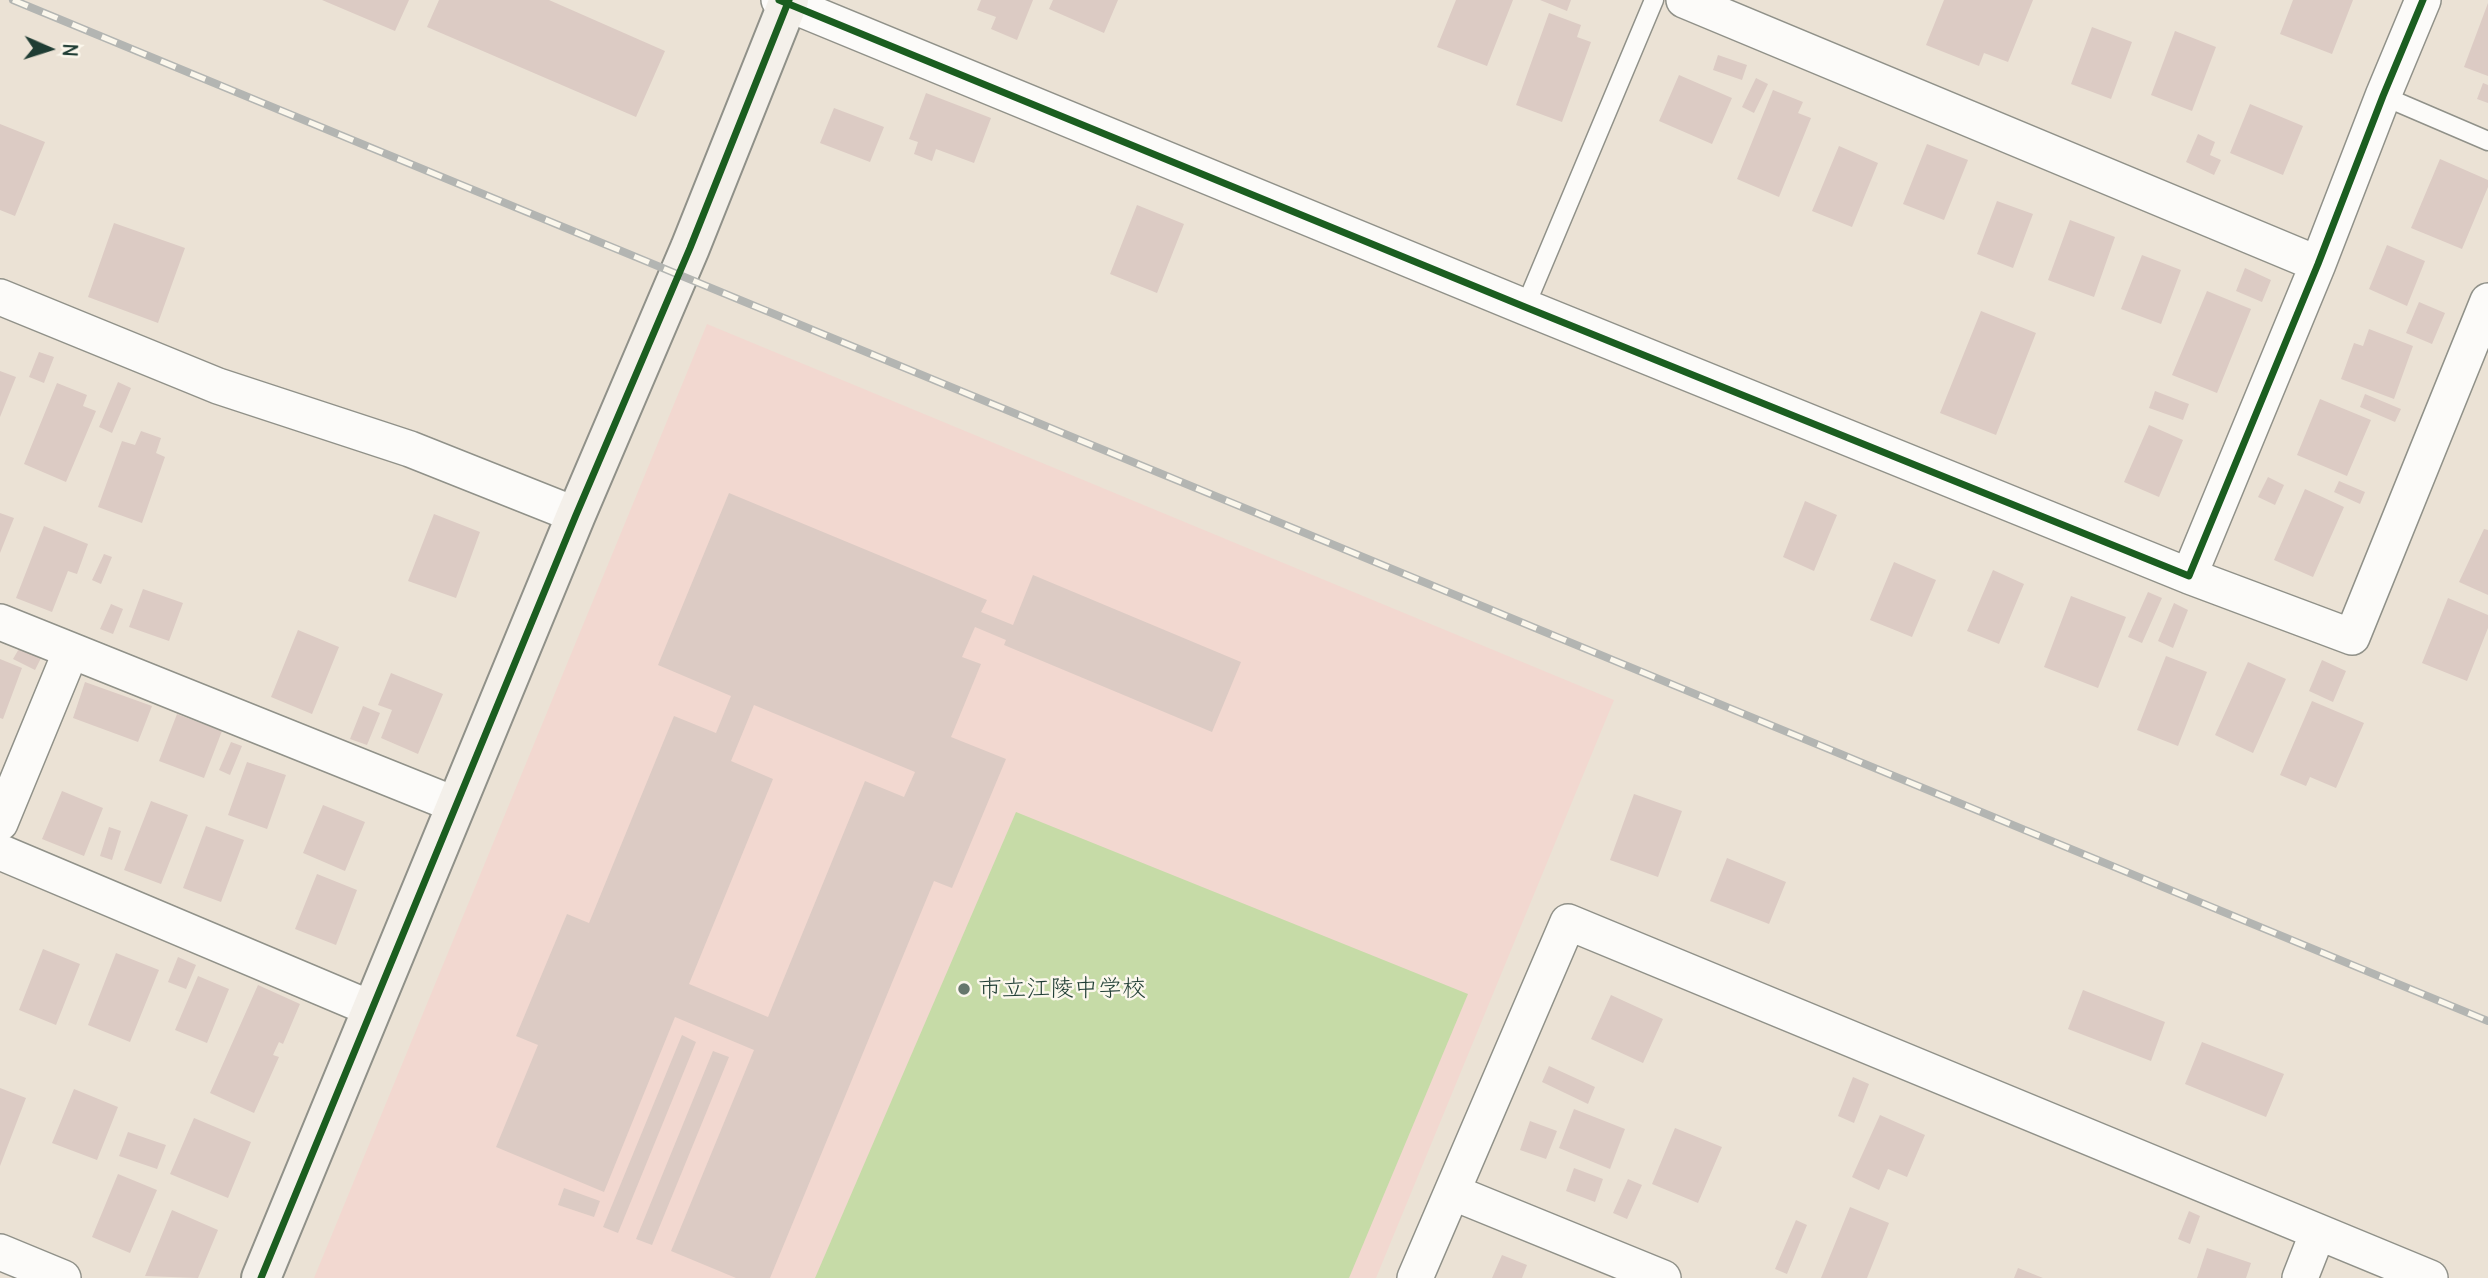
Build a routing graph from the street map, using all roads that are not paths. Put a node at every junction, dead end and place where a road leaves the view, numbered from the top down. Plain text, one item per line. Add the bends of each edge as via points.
1 (1654, 0) edge
2 (1684, 0) edge
3 (2423, 0) edge
4 (785, 1) edge
5 (2383, 96) junction
6 (2488, 141) edge
7 (2318, 264) junction
8 (0, 297) edge
9 (2488, 301) edge
10 (1525, 307) junction
11 (576, 515) junction
12 (2189, 576) junction
13 (0, 622) edge
14 (71, 651) junction
15 (456, 805) junction
16 (0, 823) edge
17 (0, 852) edge
18 (372, 1009) junction
19 (1452, 1192) junction
20 (2318, 1232) junction
21 (0, 1252) edge
22 (63, 1278) edge
23 (261, 1278) edge
24 (1415, 1278) edge
25 (1662, 1278) edge
26 (2300, 1278) edge
27 (2430, 1278) edge

1 - 10 lane
2 - 7 street
3 - 5 street
4 - 10 street
4 - 11 street via 690,248
5 - 6 lane
5 - 7 street
7 - 12 street
8 - 11 street via 218,386 410,449
9 - 12 street via 2352,637
10 - 12 street
11 - 15 street
13 - 14 street
14 - 15 street
14 - 16 street
15 - 18 street
17 - 18 street
18 - 23 street
19 - 20 street via 1568,922
19 - 24 street
19 - 25 street
20 - 26 street
20 - 27 street
21 - 22 street

